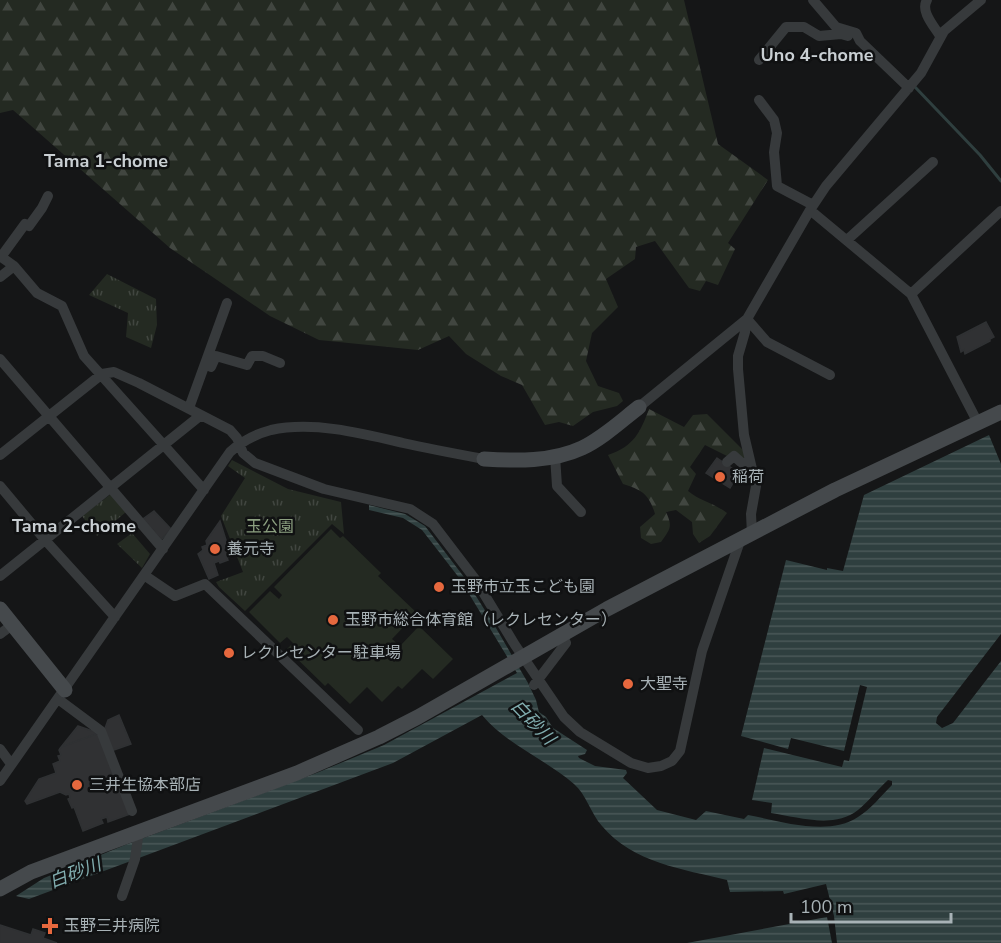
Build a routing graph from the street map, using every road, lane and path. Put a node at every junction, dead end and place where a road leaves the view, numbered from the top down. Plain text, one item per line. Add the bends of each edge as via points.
1 (813, 0) edge
2 (927, 0) edge
3 (981, 0) edge
4 (940, 36) junction
5 (860, 40) junction
6 (759, 60) dead end
7 (909, 88) junction
8 (759, 100) dead end
9 (933, 162) dead end
10 (48, 196) dead end
11 (811, 208) junction
12 (1001, 212) edge
13 (847, 240) junction
14 (1, 257) edge
15 (14, 266) junction
16 (0, 277) edge
17 (911, 294) junction
18 (227, 303) dead end
19 (747, 319) junction
20 (0, 359) edge
21 (280, 363) dead end
22 (204, 369) junction
23 (102, 374) junction
24 (830, 375) dead end
25 (639, 407) joint
26 (189, 408) junction
27 (1001, 412) edge
28 (201, 414) junction
29 (48, 417) junction
30 (978, 423) junction
31 (164, 444) junction
32 (239, 444) junction
33 (0, 455) edge
34 (555, 456) junction
35 (484, 459) joint
36 (727, 462) dead end
37 (753, 473) junction
38 (0, 486) edge
39 (111, 488) junction
40 (204, 490) junction
41 (581, 512) dead end
42 (746, 538) junction
43 (46, 541) junction
44 (163, 549) junction
45 (144, 575) junction
46 (0, 576) edge
47 (0, 609) edge
48 (115, 617) junction
49 (6, 629) edge
50 (561, 634) junction
51 (516, 661) junction
52 (536, 682) junction
53 (62, 695) junction
54 (358, 730) dead end
55 (0, 749) edge
56 (11, 764) junction
57 (0, 781) edge
58 (132, 811) dead end
59 (139, 836) junction
60 (0, 889) edge
61 (122, 896) dead end

1 - 5 street via 836,27 856,33
2 - 4 street via 925,10
3 - 4 street
4 - 7 street
5 - 6 street via 841,34 819,36 804,27 786,27
5 - 7 street
7 - 11 street
8 - 11 street via 774,120 777,133 777,186
9 - 13 street
10 - 14 street
11 - 13 street
11 - 19 street
12 - 17 street
13 - 17 street
14 - 15 street
15 - 16 street
15 - 23 street via 38,293 62,306 84,356
17 - 30 street
18 - 22 street
19 - 24 street via 767,342
19 - 25 street
19 - 37 street via 738,369 744,435
20 - 29 street
21 - 22 street via 252,356 247,365 216,356 209,370
22 - 26 street
23 - 26 street via 114,372
23 - 29 street
23 - 31 street
25 - 34 street via 582,448
26 - 28 street
27 - 30 street
28 - 31 street
28 - 32 street via 230,430
29 - 33 street
29 - 39 street
30 - 42 street via 835,490
31 - 39 street
31 - 40 street
32 - 35 street via 270,430 341,429
32 - 40 street
32 - 51 street via 255,463 324,489 410,509 433,524 476,579
34 - 35 street
34 - 41 street via 557,486
36 - 37 street via 734,456
37 - 42 street via 756,486
38 - 43 street
39 - 43 street
39 - 44 street
40 - 44 street
42 - 50 street
42 - 52 street via 702,651 680,751 672,761 648,768 631,763 580,732
43 - 46 street
43 - 48 street
44 - 45 street
45 - 48 street
45 - 54 street via 175,596 205,584
47 - 49 street
48 - 53 street
49 - 53 street
50 - 51 street
50 - 52 street via 566,643
51 - 52 street
51 - 59 street via 380,737
53 - 56 street
53 - 58 street via 101,731
55 - 56 street
56 - 57 street
59 - 60 street via 31,872
59 - 61 street

